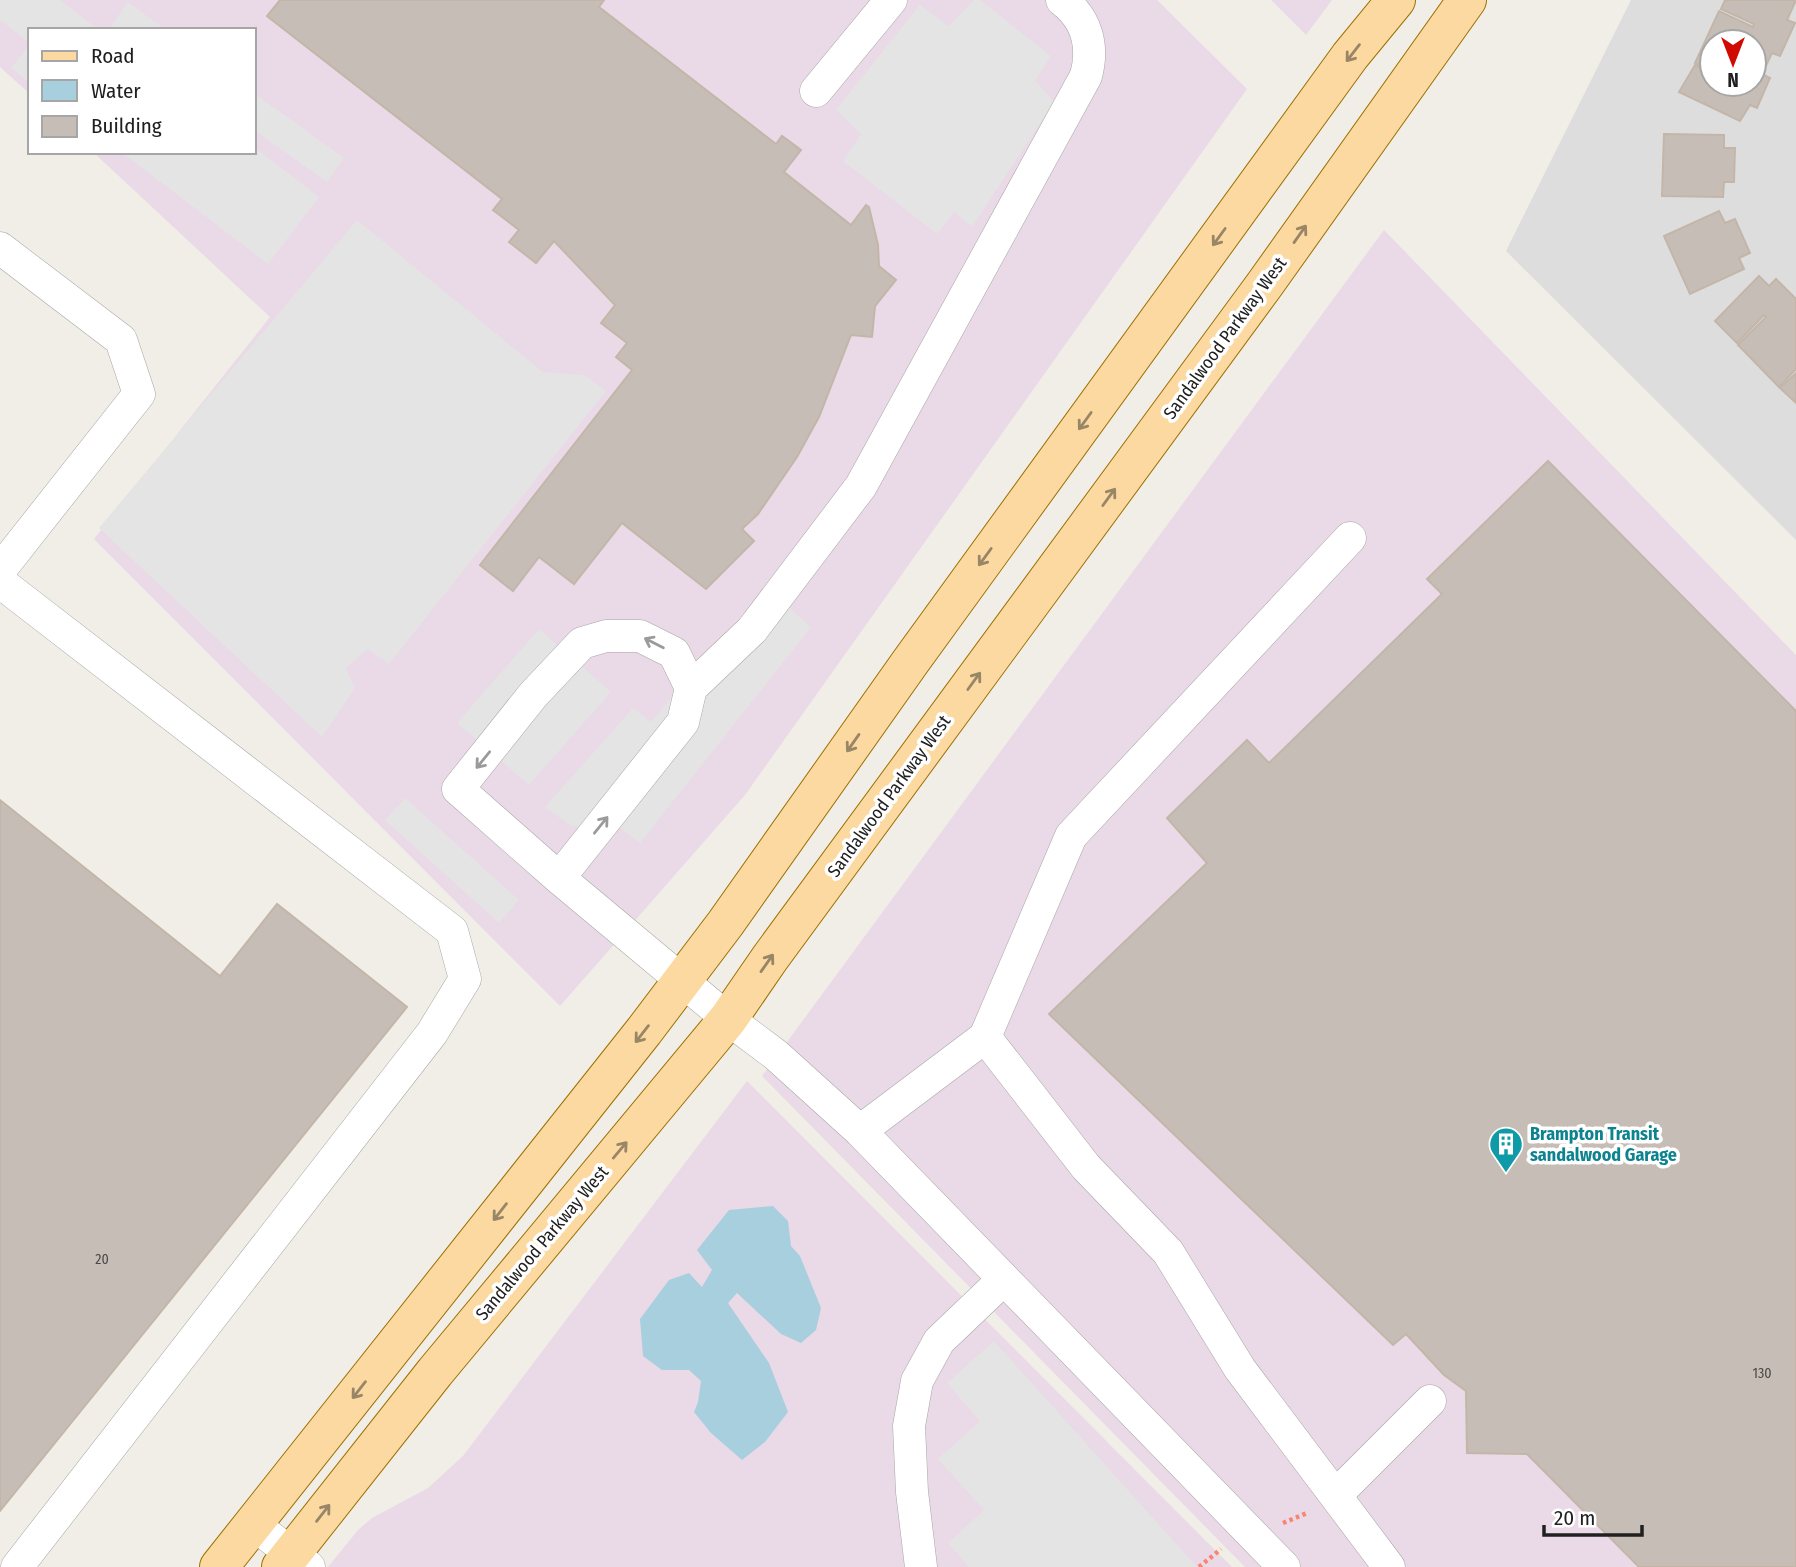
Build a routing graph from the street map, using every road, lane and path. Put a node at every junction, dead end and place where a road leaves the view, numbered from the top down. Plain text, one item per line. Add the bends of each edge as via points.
1 (891, 0) edge
2 (1062, 0) edge
3 (1396, 0) edge
4 (1467, 0) edge
5 (816, 91) dead end
6 (0, 248) edge
7 (1350, 538) dead end
8 (0, 570) edge
9 (0, 582) edge
10 (691, 688) junction
11 (559, 878) junction
12 (683, 979) junction
13 (728, 1019) junction
14 (985, 1037) junction
15 (860, 1131) junction
16 (1003, 1280) junction
17 (1430, 1401) dead end
18 (1336, 1495) junction
19 (253, 1524) junction
20 (294, 1563) edge
21 (17, 1567) edge
22 (219, 1567) edge
23 (921, 1567) edge
24 (1284, 1567) edge
25 (1389, 1567) edge

1 - 5 lane
2 - 10 lane via 1088,35 1086,76 861,486 752,630
3 -> 12 main road via 1350,56 1049,469
13 -> 4 main road, Sandalwood Parkway West
6 - 8 lane via 121,340 139,394
7 - 14 lane via 1071,836
9 - 21 lane via 452,931 465,979 424,1044
11 -> 10 lane via 683,722
10 -> 11 lane via 674,653 640,636 606,636 582,643 533,695 458,789
11 - 12 lane
12 - 13 lane
12 -> 19 main road
13 - 15 lane via 776,1055
20 -> 13 main road, Sandalwood Parkway West via 435,1372
14 - 15 lane
14 - 18 lane via 1086,1167 1168,1252 1240,1368
15 - 16 lane
16 - 23 lane via 939,1342 917,1381 909,1426
16 - 24 lane
17 - 18 lane
18 - 25 lane
19 - 20 lane
19 - 22 main road

